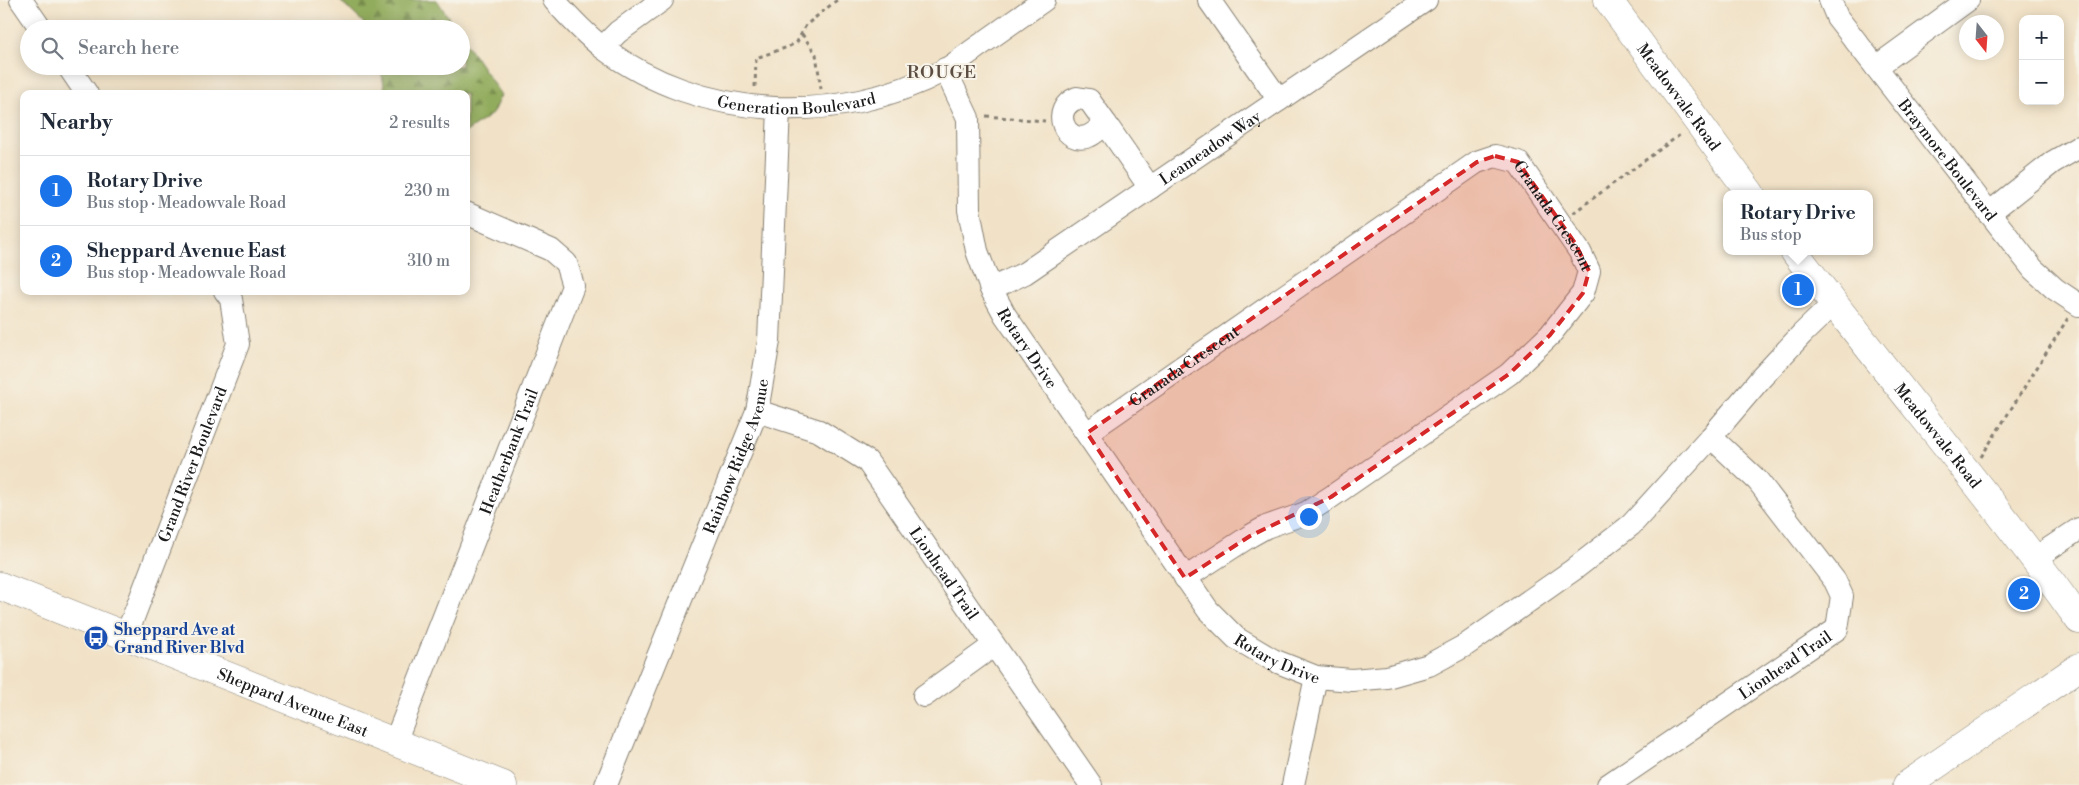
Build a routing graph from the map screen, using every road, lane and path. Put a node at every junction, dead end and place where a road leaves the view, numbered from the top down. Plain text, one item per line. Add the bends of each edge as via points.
1 (21, 0) edge
2 (554, 0) edge
3 (662, 0) edge
4 (837, 0) edge
5 (1044, 0) edge
6 (1209, 0) edge
7 (1426, 0) edge
8 (1608, 0) edge
9 (1830, 0) edge
10 (1968, 0) edge
11 (35, 20) edge
12 (802, 34) junction
13 (603, 47) junction
14 (1876, 67) junction
15 (945, 69) junction
16 (74, 75) edge
17 (755, 87) dead end
18 (84, 90) edge
19 (1279, 100) junction
20 (823, 107) junction
21 (779, 109) junction
22 (968, 118) junction
23 (1063, 124) junction
24 (1106, 124) junction
25 (1699, 124) junction
26 (2079, 147) edge
27 (1150, 188) junction
28 (1748, 190) edge
29 (1989, 213) junction
30 (470, 215) edge
31 (1560, 222) junction
32 (1797, 255) edge
33 (991, 290) junction
34 (228, 295) edge
35 (1833, 304) junction
36 (2078, 305) edge
37 (757, 411) junction
38 (1086, 433) junction
39 (1711, 438) junction
40 (1970, 474) junction
41 (2079, 529) edge
42 (2035, 558) junction
43 (1185, 578) junction
44 (0, 586) edge
45 (2079, 620) edge
46 (126, 636) junction
47 (993, 646) junction
48 (2079, 667) edge
49 (1316, 677) junction
50 (924, 696) dead end
51 (395, 742) junction
52 (503, 785) edge
53 (606, 785) edge
54 (1090, 785) edge
55 (1293, 785) edge
56 (1608, 785) edge
57 (1907, 785) edge

1 - 11 street
2 - 13 street, Generation Boulevard
3 - 13 street
4 - 12 path via 806,24
5 - 15 street, Generation Boulevard
6 - 19 street
7 - 19 street, Leameadow Way
8 - 25 main road, Meadowvale Road
9 - 14 street, Braymore Boulevard via 1837,17
10 - 14 street
12 - 17 path via 788,47 756,58
12 - 20 path via 816,54
13 - 21 street, Generation Boulevard via 633,67 676,88 722,102
14 - 29 street, Braymore Boulevard
15 - 20 street, Generation Boulevard via 897,89
15 - 22 street, Rotary Drive
16 - 18 street
19 - 27 street, Leameadow Way
20 - 21 street, Generation Boulevard
21 - 37 street, Rainbow Ridge Avenue via 769,341
22 - 23 path via 988,116
22 - 33 street, Rotary Drive via 969,210 977,251
23 - 24 street via 1070,134 1082,138
23 - 24 street via 1066,105 1084,98
24 - 27 street
25 - 28 main road, Meadowvale Road
25 - 31 path via 1667,143
26 - 29 street via 2052,162
27 - 33 street, Leameadow Way via 1025,274
29 - 36 street, Braymore Boulevard via 2033,269
30 - 51 street, Heatherbank Trail via 551,250 566,263 573,286
31 - 38 street, Granada Crescent via 1518,162 1495,156 1477,162
31 - 43 street, Granada Crescent via 1589,271 1583,293 1550,335 1508,374 1331,497 1306,513 1258,532
32 - 35 main road, Meadowvale Road
33 - 38 street, Rotary Drive
34 - 46 street, Grand River Boulevard via 238,344
35 - 39 street, Rotary Drive via 1762,377
35 - 40 main road, Meadowvale Road
36 - 40 path
37 - 47 street, Lionhead Trail via 820,431 867,461
37 - 53 street, Rainbow Ridge Avenue
38 - 43 street, Rotary Drive
39 - 49 street, Rotary Drive via 1631,525 1466,645 1429,665 1386,677 1352,680
39 - 56 street, Lionhead Trail via 1758,481 1835,581 1842,596 1837,628
40 - 42 main road, Meadowvale Road
41 - 42 street
42 - 45 main road, Meadowvale Road
43 - 49 street, Rotary Drive via 1208,610 1236,638 1273,660
44 - 46 main road, Sheppard Avenue East
46 - 51 main road, Sheppard Avenue East
47 - 50 street
47 - 54 street, Lionhead Trail
48 - 57 main road
49 - 55 street
51 - 52 main road, Sheppard Avenue East

